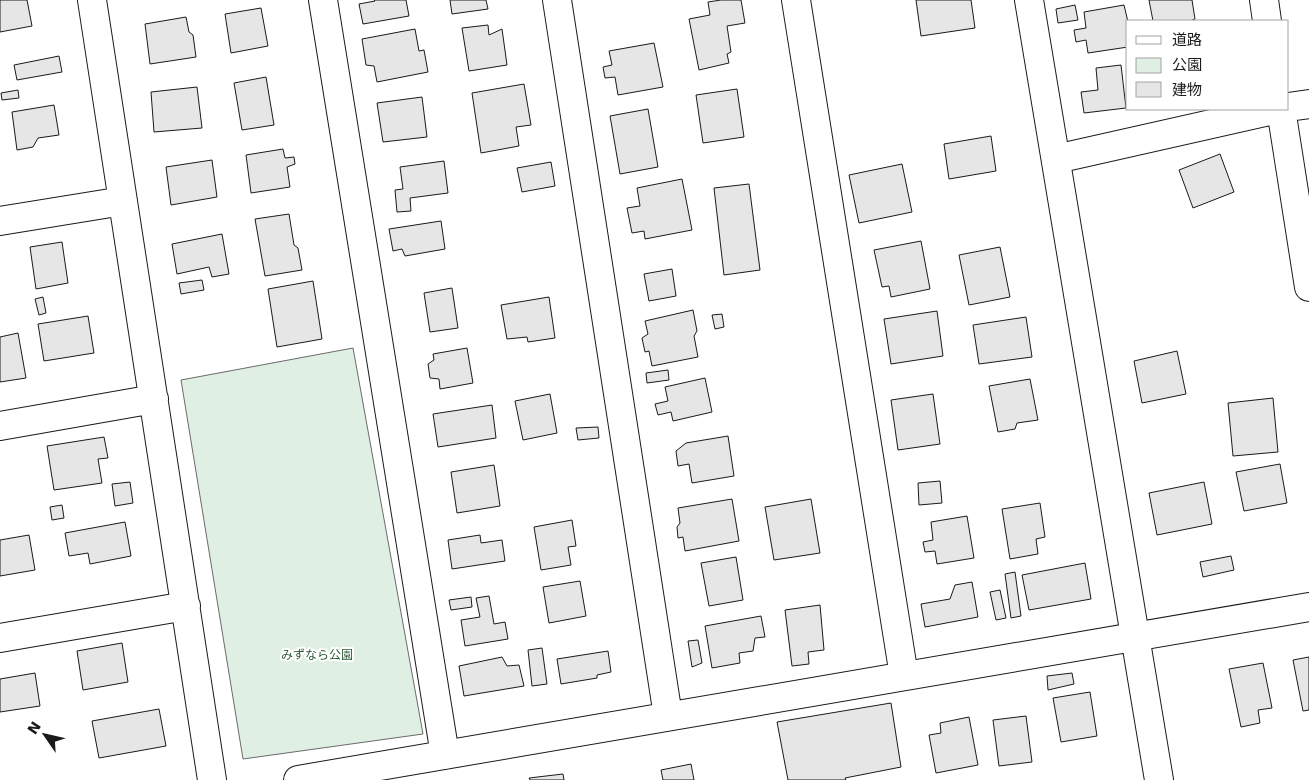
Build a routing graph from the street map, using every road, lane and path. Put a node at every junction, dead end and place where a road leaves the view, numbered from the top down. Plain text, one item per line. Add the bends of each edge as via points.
1 (92, 0) edge
2 (323, 0) edge
3 (557, 0) edge
4 (796, 0) edge
5 (1029, 0) edge
6 (1264, 0) edge
7 (1267, 20) edge
8 (1309, 104) edge
9 (1289, 107) edge
10 (1275, 110) edge
11 (1279, 110) edge
12 (1056, 159) junction
13 (124, 201) junction
14 (0, 222) edge
15 (1309, 287) edge
16 (154, 399) junction
17 (0, 426) edge
18 (186, 606) junction
19 (1309, 606) edge
20 (1136, 636) junction
21 (0, 638) edge
22 (904, 676) junction
23 (668, 716) junction
24 (445, 755) junction
25 (212, 780) edge
26 (298, 780) edge
27 (1159, 780) edge

1 - 13 street
2 - 24 street
3 - 23 street
4 - 22 street
5 - 12 street
6 - 7 street
8 - 9 street
10 - 12 street
11 - 15 street
12 - 20 street
13 - 14 street
13 - 16 street
16 - 17 street
16 - 18 street
18 - 21 street
18 - 25 street
19 - 20 street
20 - 22 street
20 - 27 street
22 - 23 street
23 - 24 street
24 - 26 street

